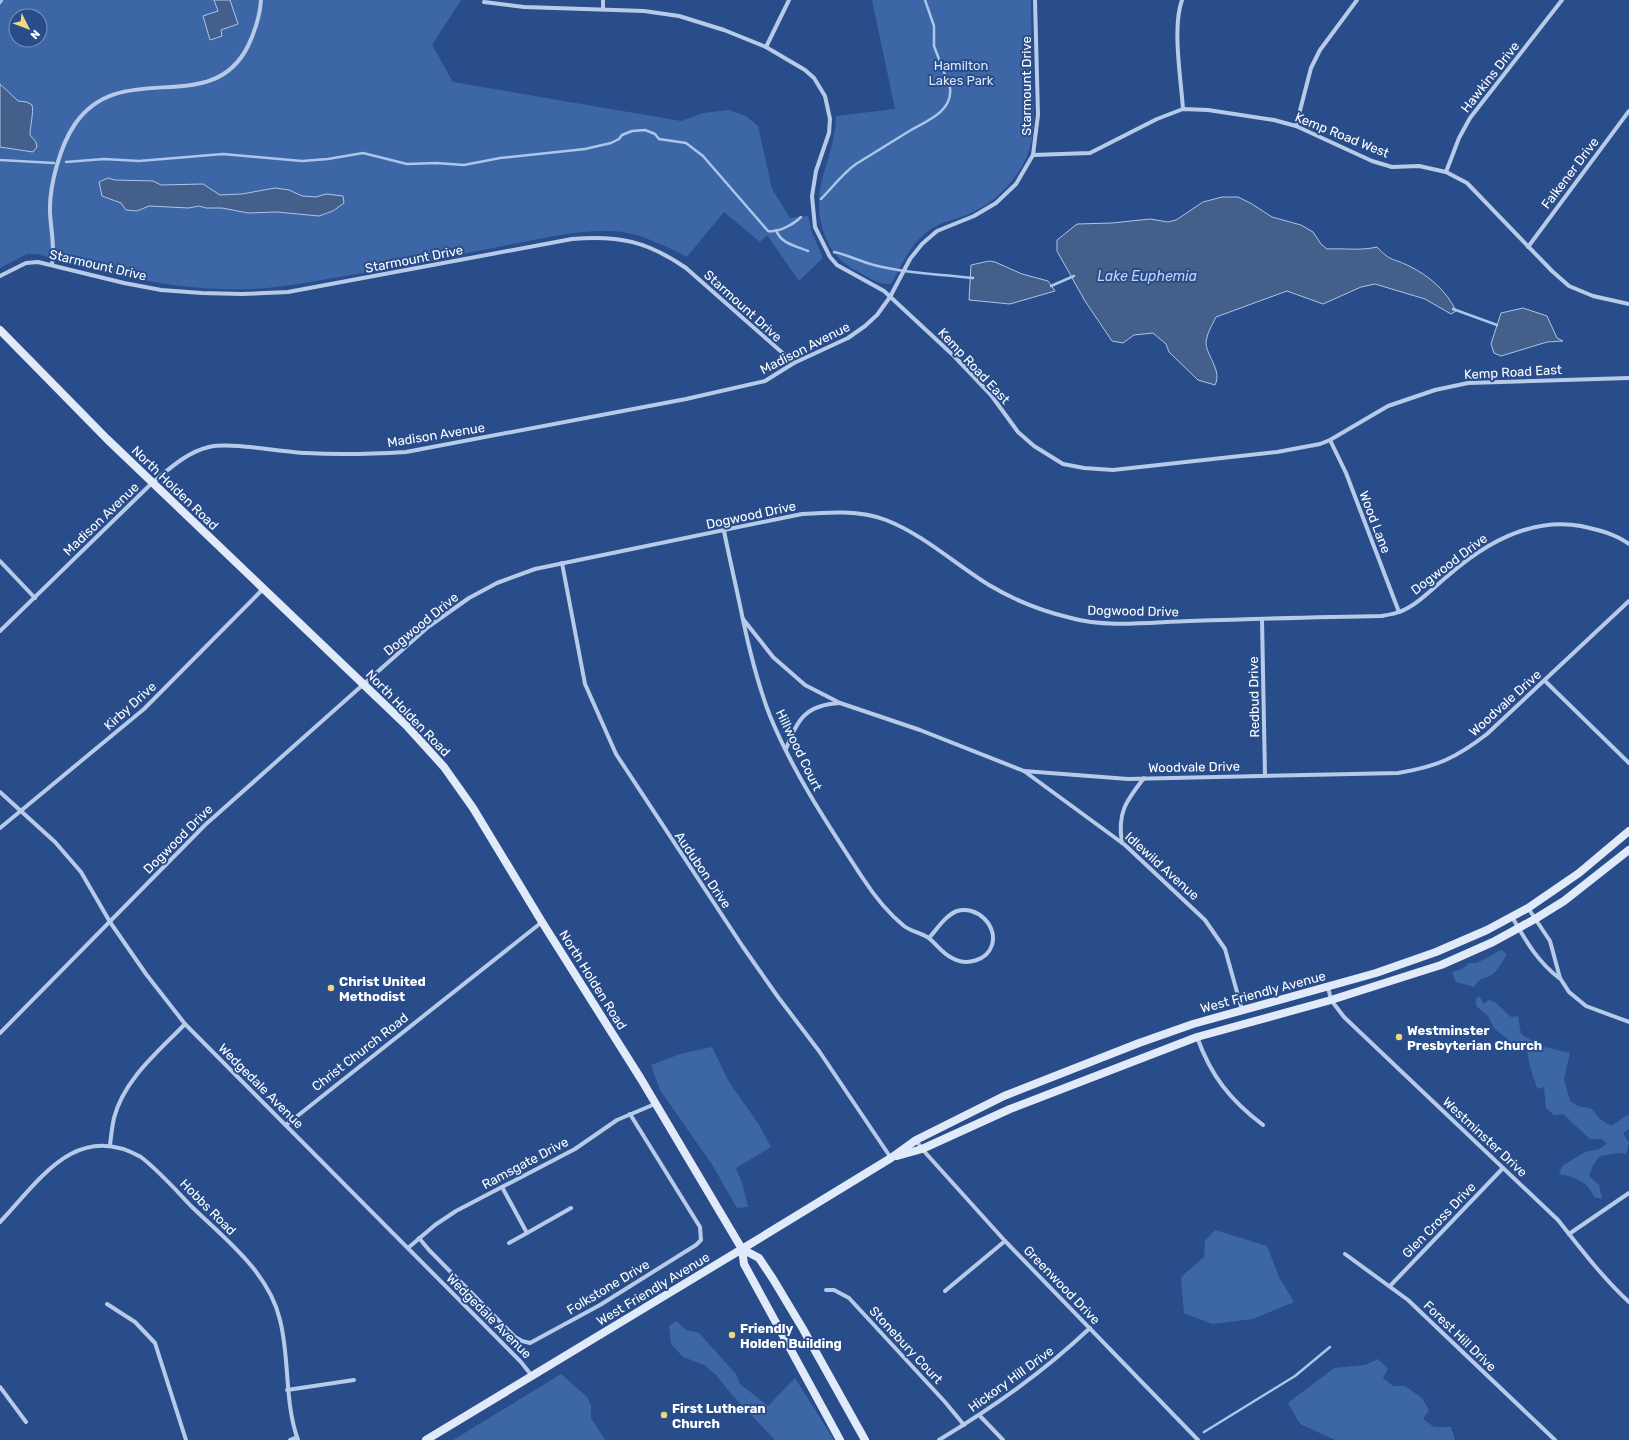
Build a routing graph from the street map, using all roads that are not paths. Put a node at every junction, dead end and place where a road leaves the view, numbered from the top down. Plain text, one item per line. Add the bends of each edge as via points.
1 (261, 0) edge
2 (603, 0) edge
3 (789, 0) edge
4 (1036, 0) edge
5 (1182, 0) edge
6 (1357, 0) edge
7 (1562, 0) edge
8 (484, 2) dead end
9 (603, 8) junction
10 (766, 47) junction
11 (1183, 108) junction
12 (1629, 110) edge
13 (1296, 126) junction
14 (1033, 155) junction
15 (1446, 172) junction
16 (1528, 247) junction
17 (52, 264) junction
18 (0, 276) edge
19 (890, 297) junction
20 (1629, 304) edge
21 (0, 330) edge
22 (794, 363) junction
23 (1629, 378) edge
24 (1330, 440) junction
25 (152, 483) junction
26 (724, 531) junction
27 (1629, 544) edge
28 (0, 561) edge
29 (562, 563) junction
30 (263, 589) junction
31 (35, 598) junction
32 (1629, 601) edge
33 (1399, 612) junction
34 (743, 619) junction
35 (1262, 619) junction
36 (0, 631) edge
37 (1545, 681) junction
38 (364, 685) junction
39 (840, 703) junction
40 (786, 749) junction
41 (1629, 763) edge
42 (1024, 771) junction
43 (1265, 776) junction
44 (1144, 778) junction
45 (0, 792) edge
46 (21, 810) junction
47 (0, 828) edge
48 (1629, 831) edge
49 (1122, 843) junction
50 (1629, 850) edge
51 (1528, 908) junction
52 (1512, 917) junction
53 (1535, 919) junction
54 (110, 922) junction
55 (542, 922) junction
56 (1519, 929) junction
57 (929, 938) junction
58 (1560, 978) junction
59 (1328, 986) junction
60 (1331, 1000) junction
61 (1242, 1010) junction
62 (1629, 1022) edge
63 (185, 1024) junction
64 (0, 1033) edge
65 (1197, 1037) junction
66 (656, 1103) junction
67 (630, 1114) junction
68 (286, 1125) junction
69 (1263, 1125) dead end
70 (916, 1140) junction
71 (110, 1145) junction
72 (922, 1149) junction
73 (891, 1158) junction
74 (1503, 1168) junction
75 (502, 1187) junction
76 (1629, 1193) edge
77 (571, 1208) dead end
78 (0, 1222) edge
79 (527, 1233) junction
80 (1569, 1234) junction
81 (419, 1238) junction
82 (1005, 1241) junction
83 (508, 1243) dead end
84 (408, 1248) junction
85 (742, 1249) junction
86 (1345, 1254) dead end
87 (1390, 1286) junction
88 (826, 1290) dead end
89 (944, 1291) dead end
90 (1629, 1302) edge
91 (106, 1304) dead end
92 (1090, 1328) junction
93 (532, 1376) junction
94 (354, 1380) dead end
95 (0, 1387) edge
96 (287, 1390) junction
97 (980, 1416) junction
98 (26, 1422) dead end
99 (964, 1425) junction
100 (298, 1438) edge
101 (186, 1440) edge
102 (290, 1440) edge
103 (426, 1440) edge
104 (840, 1440) edge
105 (865, 1440) edge
106 (939, 1440) edge
107 (1003, 1440) edge
108 (1198, 1440) edge
109 (1555, 1440) edge

1 - 17 street via 254,32 242,58 225,74 199,84 138,88 120,92 88,109 75,124 61,156 50,194 54,250
2 - 9 street
3 - 10 street
4 - 14 street, Starmount Drive via 1038,115
5 - 11 street via 1178,28
6 - 13 street via 1320,50 1311,68
7 - 15 street, Hawkins Drive via 1470,118
8 - 9 street, Kemp Road East via 524,8
9 - 10 street, Kemp Road East via 679,16
10 - 19 street, Kemp Road East via 814,78 828,104 829,133 816,171 812,196 814,219 820,240 837,265 884,291
11 - 13 street, Kemp Road West via 1235,113
11 - 14 street, Kemp Road West via 1090,153
12 - 16 street, Falkener Drive
13 - 15 street, Kemp Road West via 1372,161 1392,167 1419,166
14 - 19 street, Starmount Drive via 1016,184 996,204 937,232 922,244 906,265
15 - 16 street, Kemp Road West via 1467,183
16 - 20 street, Kemp Road West via 1569,286 1593,296
17 - 18 street, Starmount Drive via 26,263
17 - 22 street, Starmount Drive via 161,290 273,293 572,239 601,237 628,241 668,256 686,268
19 - 22 street, Madison Avenue via 877,315 848,338
19 - 24 street, Kemp Road East via 954,356 990,395 1018,432 1034,446 1063,464 1113,470 1277,452
21 - 25 main road, North Holden Road
22 - 25 street, Madison Avenue via 758,383 406,452 334,454 227,446 209,447 177,462
23 - 24 street, Kemp Road East via 1468,383 1434,390 1388,406
24 - 33 street, Wood Lane via 1346,473
25 - 30 main road, North Holden Road
25 - 31 street, Madison Avenue
26 - 29 street, Dogwood Drive
26 - 34 street, Hillwood Court
26 - 35 street, Dogwood Drive via 802,514 859,513 901,527 1013,599 1072,619 1103,623
27 - 33 street, Dogwood Drive via 1610,532 1570,524 1513,533 1475,553 1418,600
28 - 31 street
29 - 38 street, Dogwood Drive via 535,568 497,583 469,598 428,628
29 - 73 street, Audubon Drive via 585,684 616,754 743,947 819,1051
30 - 38 main road, North Holden Road
30 - 46 street, Kirby Drive via 144,709
31 - 36 street, Madison Avenue
32 - 37 street, Woodvale Drive
33 - 35 street, Dogwood Drive via 1381,616
34 - 39 street, Woodvale Drive via 773,657 805,685
34 - 40 street, Hillwood Court via 754,669 770,717
35 - 43 street, Redbud Drive
37 - 41 street
37 - 43 street, Woodvale Drive via 1469,748 1425,769 1398,773
38 - 54 street, Dogwood Drive via 206,825
38 - 55 main road, North Holden Road via 417,736 444,767 473,808
39 - 40 street via 822,704 804,714 795,727
39 - 42 street, Woodvale Drive via 920,730
40 - 57 street, Hillwood Court via 805,789 869,887 904,926
42 - 44 street, Woodvale Drive
42 - 49 street, Idlewild Avenue
43 - 44 street, Woodvale Drive
44 - 49 street via 1123,808 1119,827
45 - 46 street, Wedgedale Avenue
46 - 47 street, Kirby Drive
46 - 54 street, Wedgedale Avenue via 55,842 81,872
48 - 51 main road, West Friendly Avenue via 1579,873
49 - 61 street, Idlewild Avenue via 1205,920 1225,949
50 - 53 main road, West Friendly Avenue via 1564,901
51 - 52 main road, West Friendly Avenue
51 - 53 street
52 - 56 street
52 - 59 main road, West Friendly Avenue via 1436,952
53 - 56 main road, West Friendly Avenue
53 - 58 street via 1550,941
54 - 63 street, Wedgedale Avenue
54 - 64 street, Dogwood Drive
55 - 66 main road, North Holden Road
55 - 68 street, Christ Church Road
56 - 58 street via 1545,968
56 - 60 main road, West Friendly Avenue via 1442,965
57 - 57 street, Hillwood Court via 952,959 970,963 984,956 992,944 993,936 981,914 964,910 950,916
58 - 62 street via 1569,992 1586,1006
59 - 60 street, Westminster Drive
59 - 61 main road, West Friendly Avenue
60 - 65 main road, West Friendly Avenue
60 - 74 street, Westminster Drive via 1344,1017
61 - 70 main road, West Friendly Avenue via 1152,1038 1004,1096
63 - 68 street, Wedgedale Avenue
63 - 71 street via 130,1084 115,1117
65 - 69 street via 1222,1088 1246,1113
65 - 72 main road, West Friendly Avenue via 1010,1109
66 - 67 street, Ramsgate Drive
66 - 85 main road, North Holden Road
67 - 75 street, Ramsgate Drive via 575,1149
67 - 81 street, Folkstone Drive via 700,1227 701,1240 600,1305 530,1343 522,1341 515,1337
68 - 84 street, Wedgedale Avenue
70 - 72 street, Greenwood Drive
70 - 73 main road, West Friendly Avenue
71 - 78 street, Hobbs Road via 96,1145 64,1156
71 - 96 street, Hobbs Road via 131,1152 148,1163 255,1270 275,1303 280,1318
72 - 73 main road, West Friendly Avenue
72 - 82 street, Greenwood Drive
73 - 85 main road, West Friendly Avenue
74 - 80 street, Westminster Drive via 1558,1220
74 - 87 street, Glen Cross Drive
75 - 79 street
75 - 81 street, Ramsgate Drive via 456,1211
76 - 80 street
77 - 79 street
79 - 83 street
80 - 90 street, Westminster Drive via 1611,1286
81 - 84 street, Ramsgate Drive
82 - 89 street
82 - 92 street, Greenwood Drive
84 - 93 street, Wedgedale Avenue
85 - 93 main road, West Friendly Avenue
85 - 104 main road, North Holden Road via 746,1269
85 - 105 main road, North Holden Road via 758,1258 773,1279
86 - 87 street, Forest Hill Drive
87 - 109 street, Forest Hill Drive via 1419,1310
88 - 99 street, Stonebury Court via 834,1290 849,1298
91 - 101 street via 135,1322 155,1343
92 - 97 street, Hickory Hill Drive via 1024,1386
92 - 108 street, Greenwood Drive
93 - 103 main road, West Friendly Avenue
94 - 96 street
95 - 98 street
96 - 100 street, Hobbs Road
97 - 99 street, Hickory Hill Drive
97 - 107 street
99 - 106 street, Hickory Hill Drive
100 - 102 street

